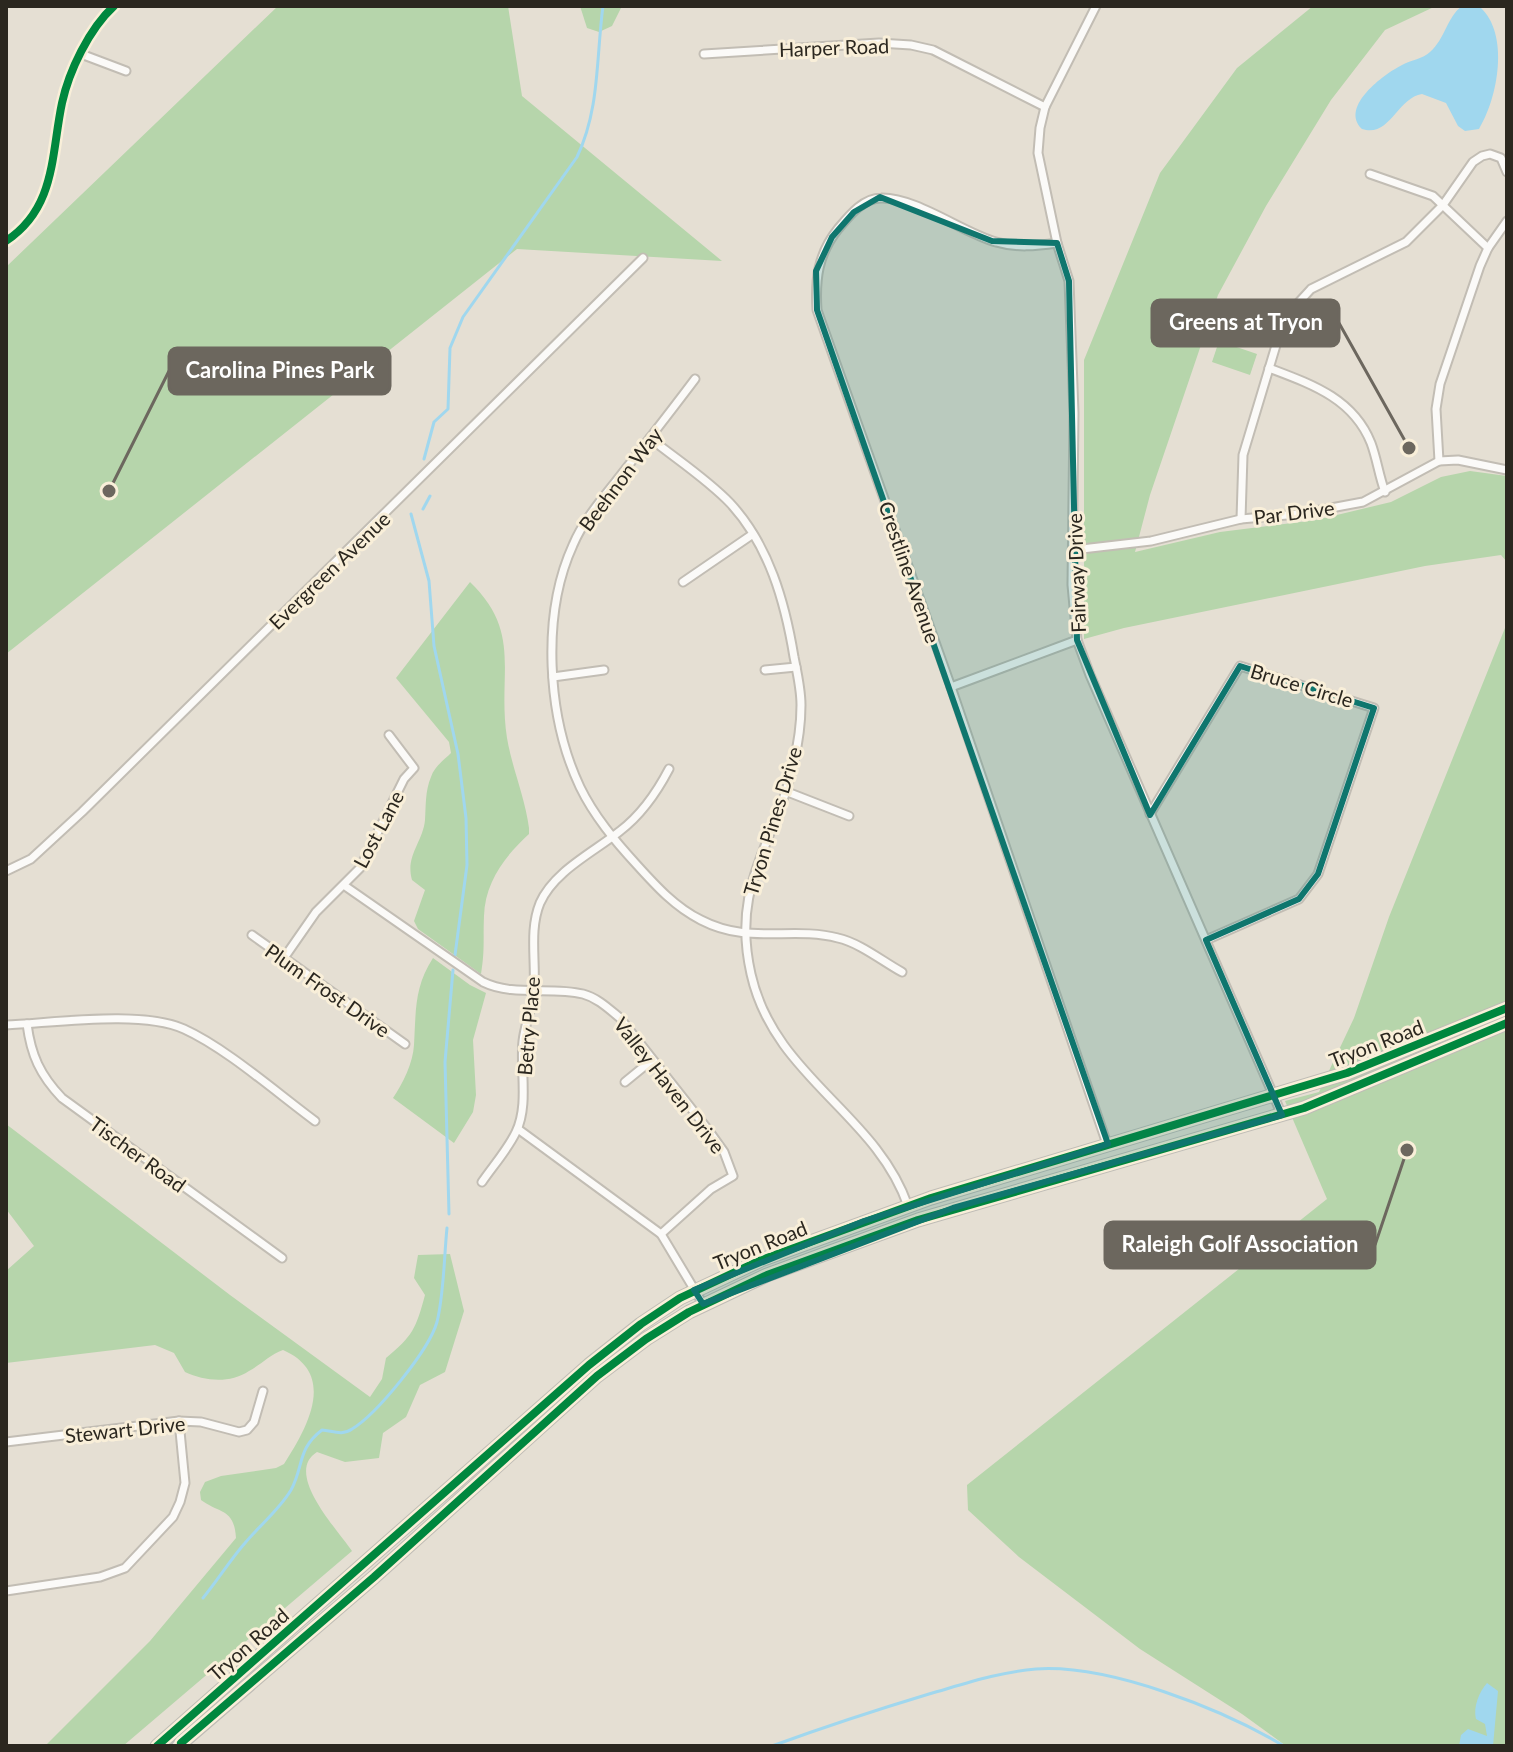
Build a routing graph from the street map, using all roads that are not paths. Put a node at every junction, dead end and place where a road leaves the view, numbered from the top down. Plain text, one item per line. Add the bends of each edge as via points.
1 (114, 6) edge
2 (1096, 6) edge
3 (81, 54) junction
4 (704, 54) dead end
5 (126, 71) dead end
6 (1045, 107) junction
7 (1507, 172) edge
8 (1370, 174) dead end
9 (1443, 205) junction
10 (1507, 221) edge
11 (6, 241) edge
12 (1057, 243) junction
13 (1488, 248) junction
14 (643, 258) dead end
15 (1269, 368) junction
16 (695, 379) dead end
17 (650, 438) junction
18 (1439, 461) junction
19 (1507, 470) edge
20 (1385, 492) junction
21 (1241, 519) junction
22 (753, 534) junction
23 (1073, 550) junction
24 (683, 582) dead end
25 (1077, 640) junction
26 (796, 667) junction
27 (604, 670) dead end
28 (765, 670) dead end
29 (553, 677) junction
30 (951, 687) junction
31 (389, 735) dead end
32 (669, 769) dead end
33 (785, 791) junction
34 (1150, 814) junction
35 (849, 816) dead end
36 (612, 837) junction
37 (6, 871) edge
38 (345, 886) junction
39 (252, 935) dead end
40 (745, 935) junction
41 (1206, 940) junction
42 (284, 958) junction
43 (902, 972) dead end
44 (534, 990) junction
45 (1507, 1008) edge
46 (1507, 1023) edge
47 (27, 1024) junction
48 (6, 1025) edge
49 (405, 1044) dead end
50 (652, 1060) junction
51 (625, 1082) dead end
52 (1274, 1095) junction
53 (1282, 1115) junction
54 (315, 1121) dead end
55 (518, 1129) junction
56 (1107, 1144) junction
57 (482, 1182) dead end
58 (908, 1206) junction
59 (661, 1234) junction
60 (282, 1258) dead end
61 (694, 1290) junction
62 (703, 1304) junction
63 (263, 1391) dead end
64 (179, 1421) junction
65 (6, 1442) edge
66 (6, 1591) edge
67 (157, 1746) edge
68 (178, 1746) edge

1 - 3 street
2 - 6 street, Fairway Drive
3 - 5 street
3 - 11 street via 63,100 47,187 28,221
4 - 6 street, Harper Road via 911,45 933,50
6 - 12 street, Fairway Drive via 1038,153
7 - 9 street via 1501,158 1482,156
8 - 9 street via 1433,196
9 - 13 street
9 - 15 street via 1406,242 1311,289 1289,313
10 - 13 street
12 - 23 street, Fairway Drive via 1069,281
12 - 30 street, Crestline Avenue via 1001,243 880,197 843,223 816,271 817,310
13 - 18 street via 1440,384
14 - 37 street, Evergreen Avenue via 82,812 31,859
15 - 20 street via 1308,382 1349,408 1371,444
15 - 21 street via 1243,455
16 - 17 street, Beehnon Way
17 - 22 street, Tryon Pines Drive via 730,503
17 - 29 street, Beehnon Way via 573,543 559,579
18 - 19 street
18 - 20 street, Par Drive
20 - 21 street, Par Drive via 1363,502
21 - 23 street, Par Drive via 1151,541
22 - 24 street
22 - 26 street, Tryon Pines Drive via 781,592
23 - 25 street, Fairway Drive
25 - 30 street
25 - 34 street, Fairway Drive
26 - 28 street
26 - 33 street, Tryon Pines Drive via 801,703
27 - 29 street
29 - 36 street, Beehnon Way via 567,755
30 - 56 street, Crestline Avenue
31 - 38 street, Lost Lane via 414,768
32 - 36 street, Betry Place via 641,811
33 - 35 street
33 - 40 street, Tryon Pines Drive via 747,899
34 - 41 street, Fairway Drive
34 - 41 street, Bruce Circle via 1240,666 1374,708 1318,874 1299,899
36 - 40 street, Beehnon Way via 684,910
36 - 44 street, Betry Place via 550,885 541,901 534,937
38 - 42 street, Lost Lane via 316,912
38 - 44 street, Valley Haven Drive via 483,982
39 - 42 street, Plum Frost Drive
40 - 43 street, Beehnon Way via 838,938
40 - 58 street, Tryon Pines Drive via 758,1001 770,1026 878,1150
41 - 52 street, Fairway Drive
42 - 49 street, Plum Frost Drive
44 - 50 street, Valley Haven Drive via 584,994 604,1004
44 - 55 street, Betry Place via 523,1041
45 - 52 main road, Tryon Road via 1372,1063
46 - 53 main road, Tryon Road
47 - 48 street
47 - 54 street via 120,1020 183,1028
47 - 60 street, Tischer Road via 37,1065 62,1098
50 - 51 street
50 - 59 street, Valley Haven Drive via 724,1152 733,1176
52 - 53 street, Fairway Drive
52 - 56 main road, Tryon Road
53 - 62 main road, Tryon Road via 942,1212
55 - 57 street, Betry Place
55 - 59 street
56 - 58 main road, Tryon Road
58 - 61 main road, Tryon Road
59 - 61 street
61 - 62 street
61 - 67 main road, Tryon Road via 589,1365
62 - 68 main road, Tryon Road via 605,1369
63 - 64 street, Stewart Drive via 247,1430
64 - 65 street, Stewart Drive
64 - 66 street via 185,1483 180,1502 173,1517 125,1568 100,1577

